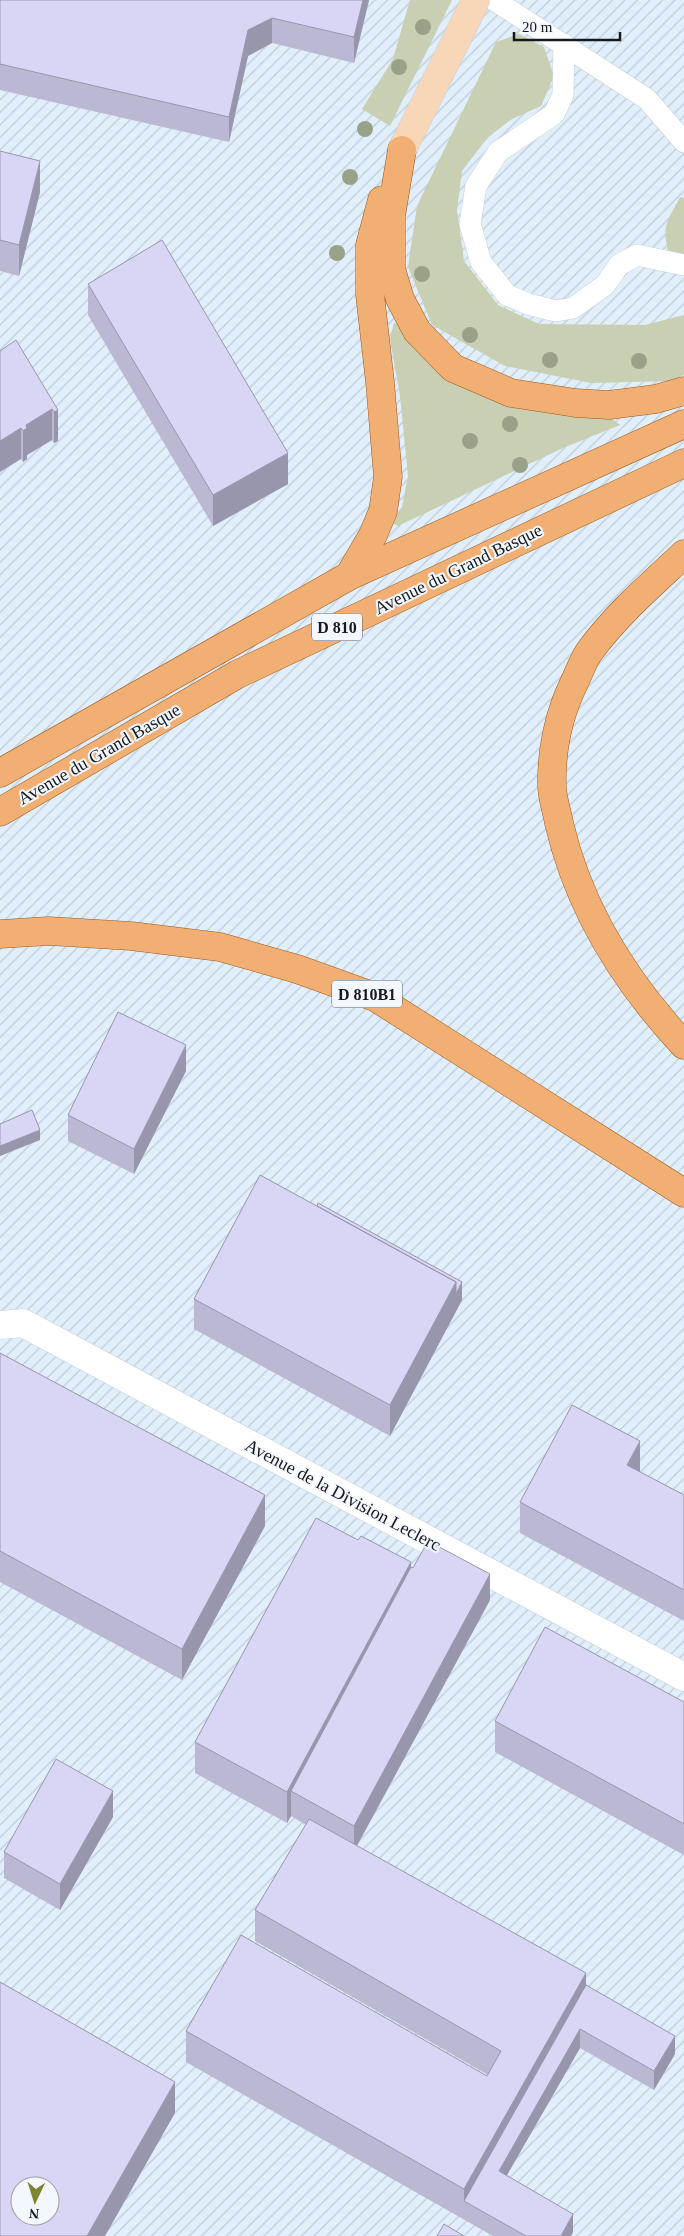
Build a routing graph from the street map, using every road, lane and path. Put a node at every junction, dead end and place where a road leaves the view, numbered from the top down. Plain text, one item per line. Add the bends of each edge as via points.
1 (476, 0) edge
2 (494, 0) edge
3 (564, 44) junction
4 (684, 142) edge
5 (402, 150) junction
6 (684, 265) edge
7 (684, 391) edge
8 (684, 424) edge
9 (684, 463) edge
10 (684, 554) edge
11 (348, 576) junction
12 (0, 773) edge
13 (0, 812) edge
14 (0, 934) edge
15 (684, 1045) edge
16 (684, 1193) edge
17 (0, 1325) edge
18 (684, 1677) edge

1 - 5 main road
2 - 3 lane
3 - 4 lane via 647,99
3 - 6 lane via 563,96 554,114 498,152 476,186 470,224 481,262 507,295 556,311 572,308 605,285 619,265 637,255
5 - 7 main road via 391,216 391,269 400,299 417,331 453,368 511,393 576,403 609,405 656,399
5 - 11 main road via 382,197 370,245 370,295 388,477 383,511
8 - 11 main road, Avenue du Grand Basque / D 810
9 - 13 main road, Avenue du Grand Basque / D 810 via 238,674
10 - 15 main road via 632,603 588,653 567,698 554,744 552,787 564,843 585,903 618,964
11 - 12 main road, Avenue du Grand Basque / D 810
14 - 16 main road, D 810B1 via 58,932 130,936 220,947 297,969 374,997
17 - 18 street, Avenue de la Division Leclerc via 23,1323

